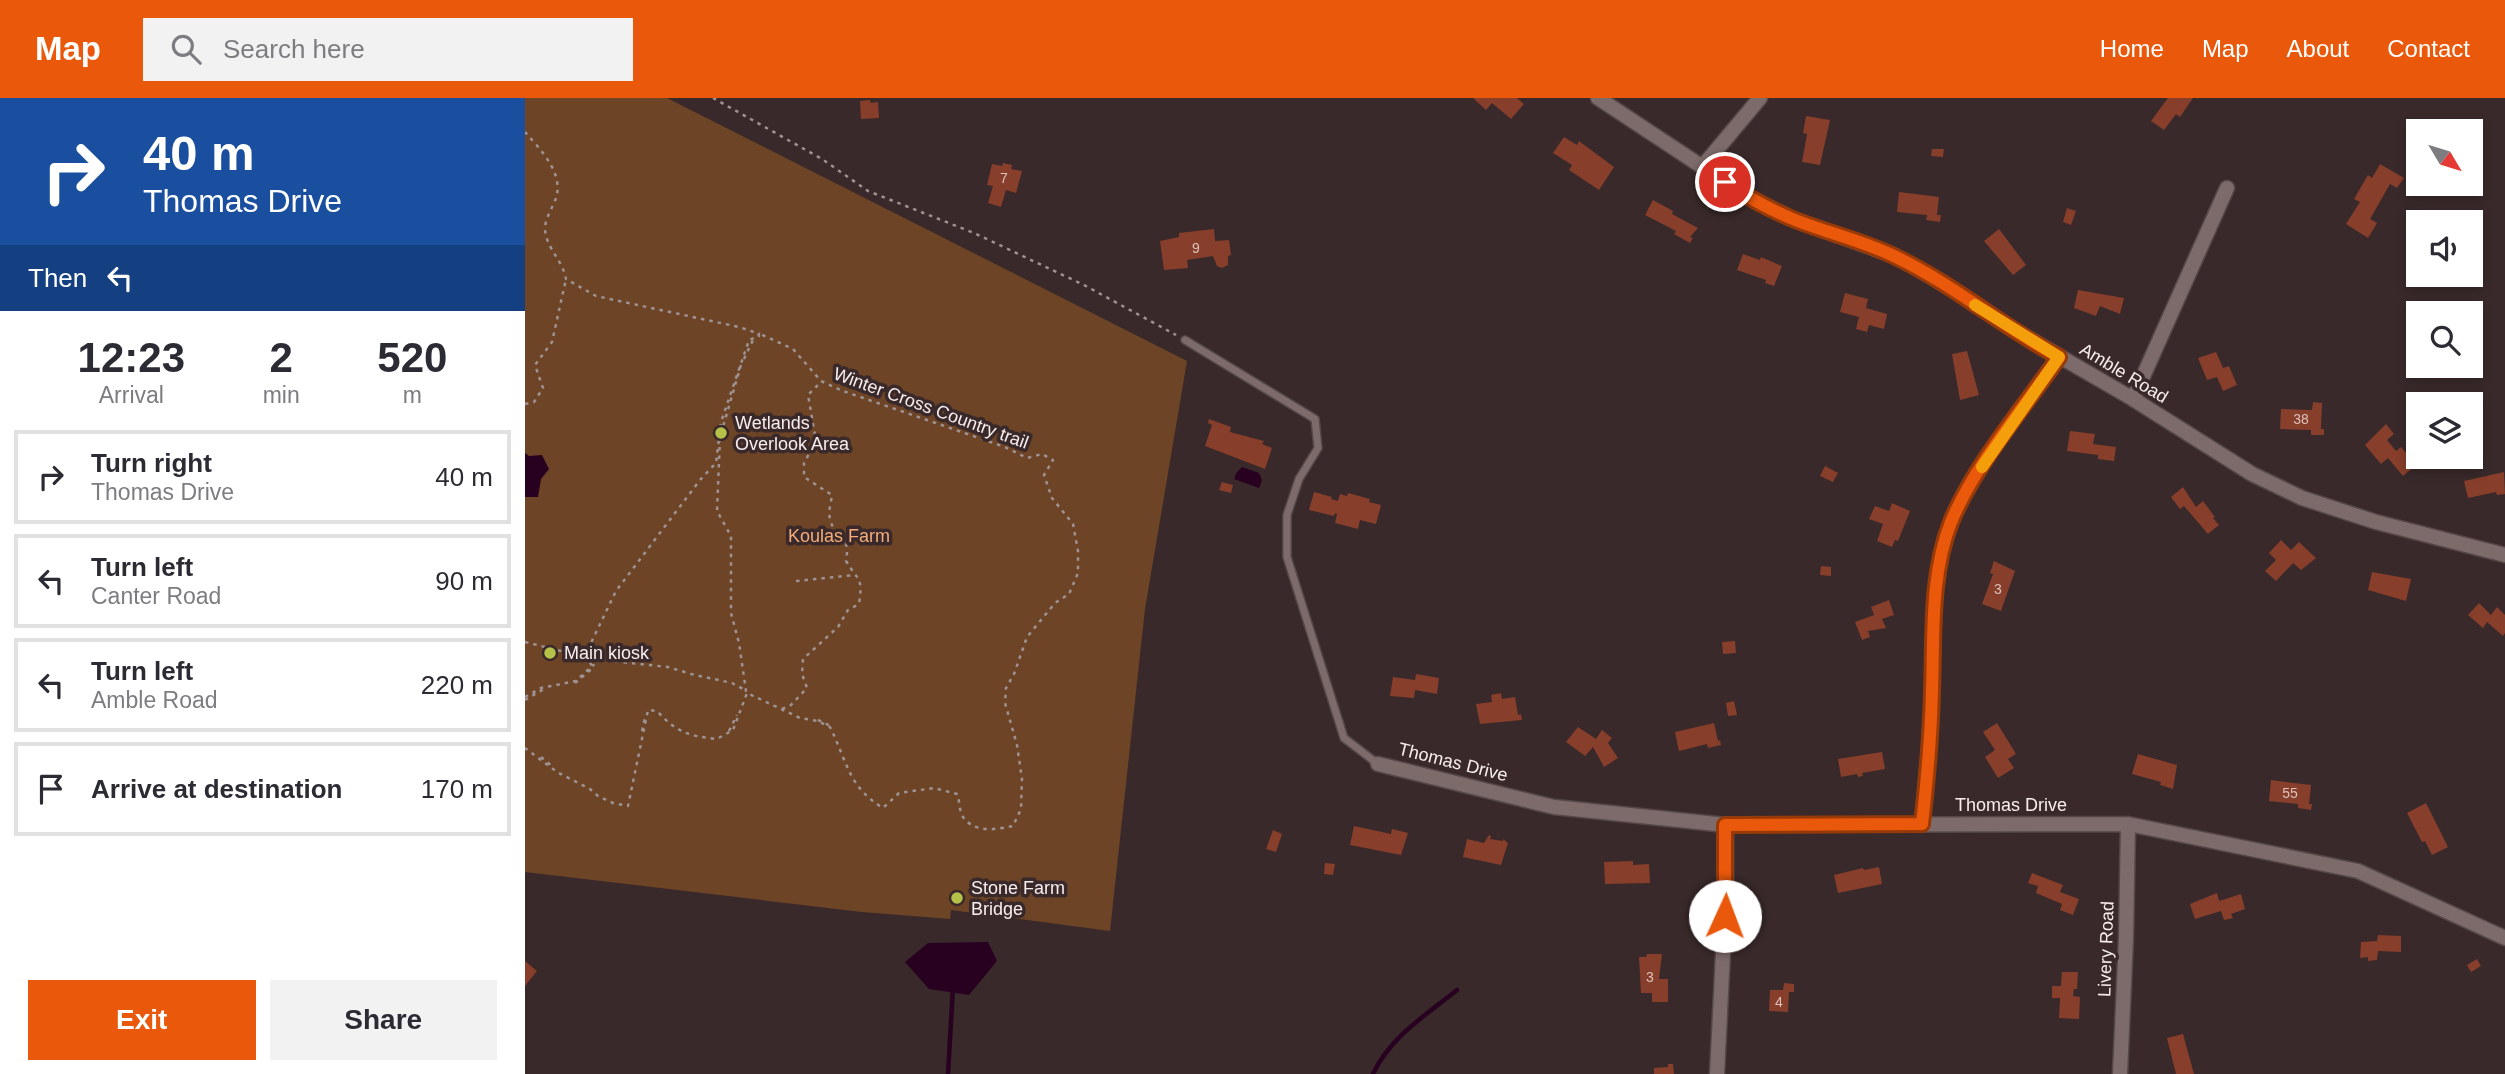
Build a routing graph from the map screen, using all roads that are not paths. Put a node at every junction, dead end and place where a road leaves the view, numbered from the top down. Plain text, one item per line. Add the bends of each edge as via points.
1 (1598, 98) edge
2 (1761, 98) edge
3 (1703, 166) junction
4 (2227, 188) dead end
5 (1185, 340) road end
6 (2059, 357) junction
7 (2133, 399) junction
8 (2505, 555) edge
9 (1378, 764) joint
10 (1922, 824) junction
11 (2128, 824) junction
12 (1725, 825) junction
13 (2505, 938) edge
14 (1717, 1074) edge
15 (2120, 1074) edge

1 - 3 street, Amble Road
2 - 3 street
3 - 6 street, Amble Road via 1748,197 1793,219 1895,256
4 - 7 street
5 - 9 lane via 1315,419 1318,448 1299,479 1287,515 1287,557 1344,738
6 - 7 street, Amble Road
6 - 10 street via 1981,468 1952,522 1940,561
7 - 8 street, Amble Road via 2252,474 2302,498
9 - 12 street, Thomas Drive via 1553,807
10 - 11 street, Thomas Drive
10 - 12 street, Thomas Drive
11 - 13 street, Thomas Drive via 2358,872
11 - 15 street, Livery Road
12 - 14 street

